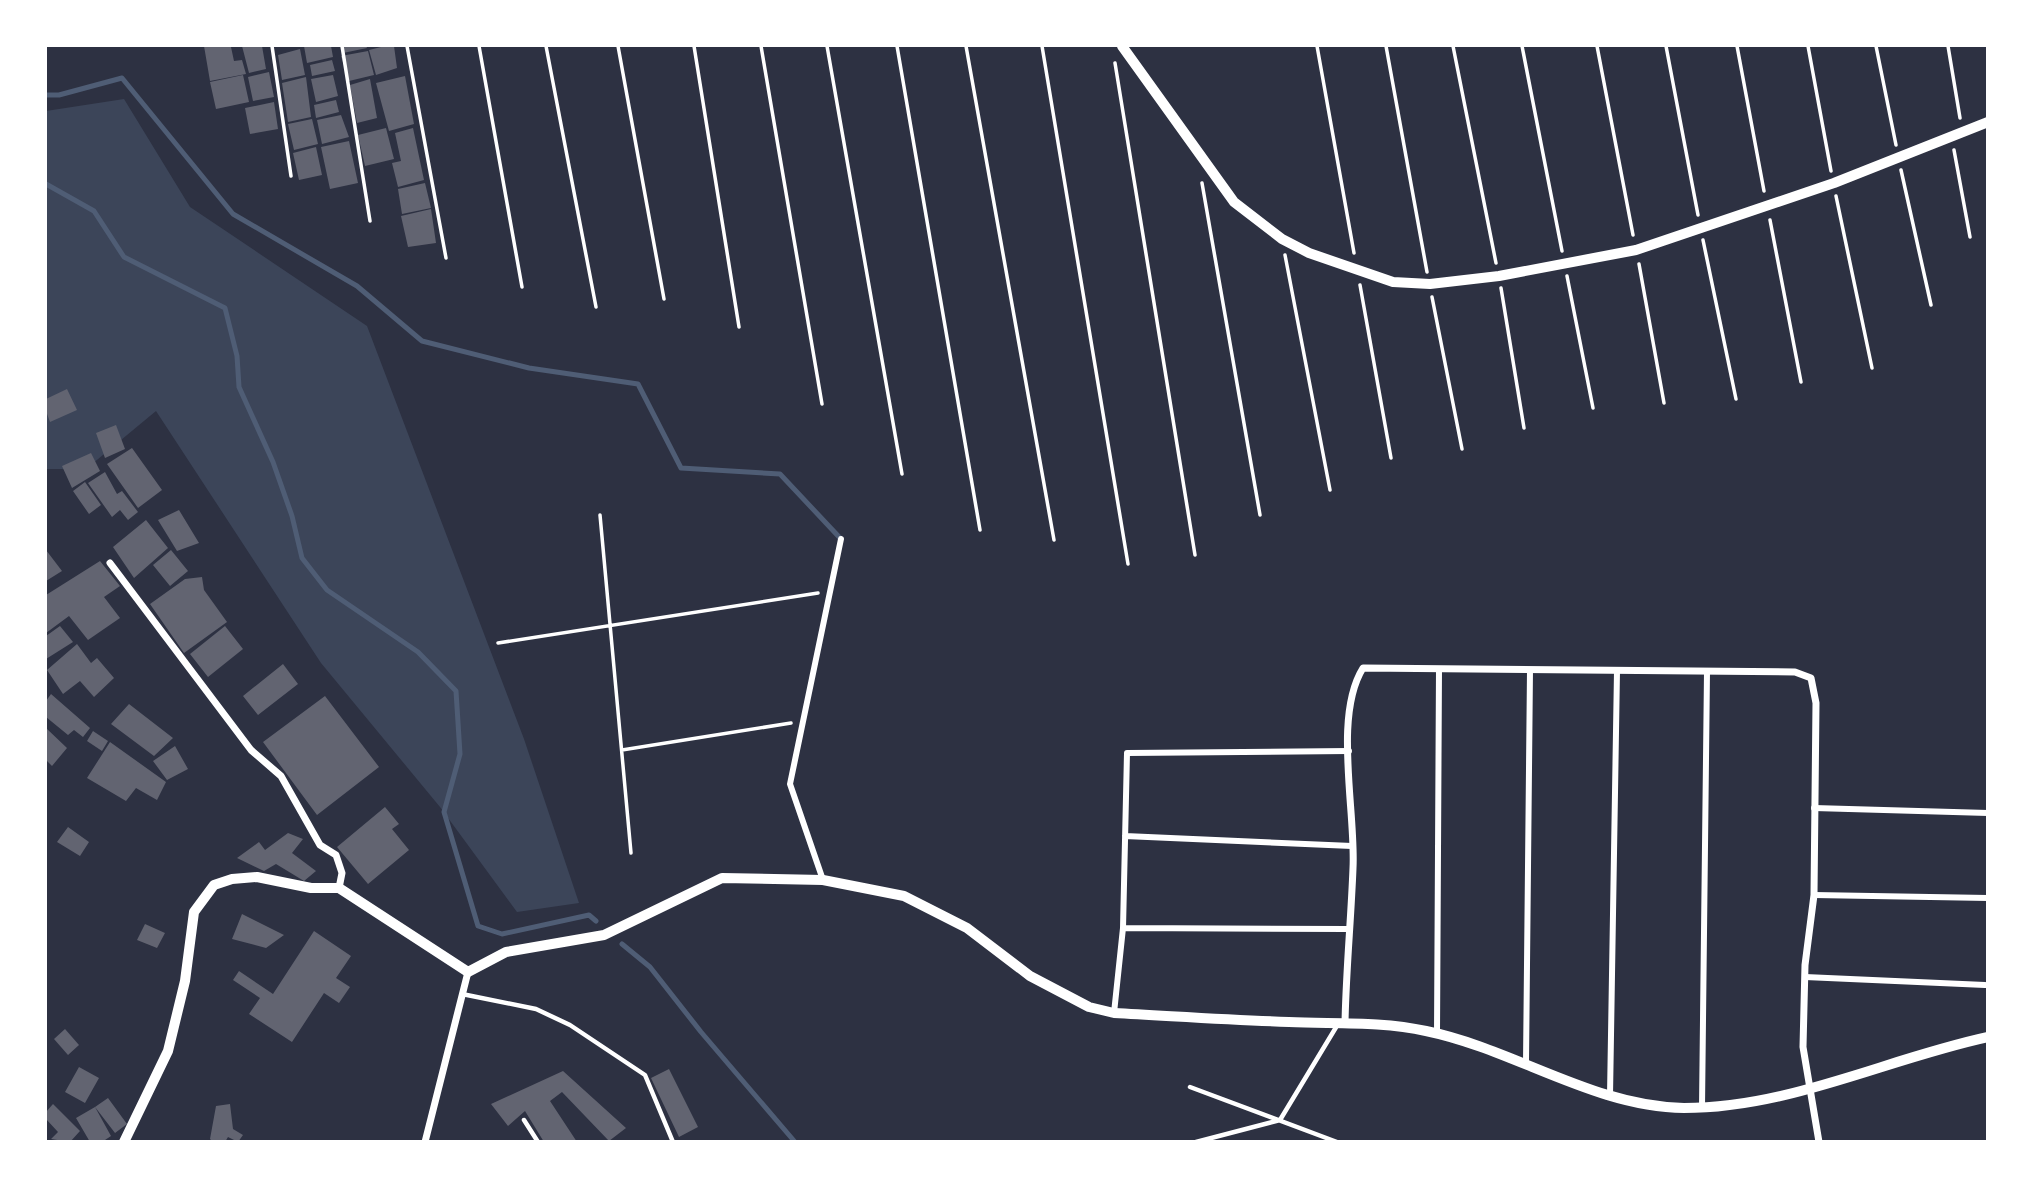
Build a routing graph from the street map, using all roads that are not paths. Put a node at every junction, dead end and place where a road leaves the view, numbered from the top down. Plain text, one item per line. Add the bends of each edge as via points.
1 (1122, 46) edge
2 (1987, 122) edge
3 (841, 539) dead end
4 (110, 563) dead end
5 (1439, 669) junction
6 (1530, 670) junction
7 (1617, 671) junction
8 (1707, 672) junction
9 (1349, 751) junction
10 (1814, 808) junction
11 (1987, 813) edge
12 (1125, 836) junction
13 (1352, 846) junction
14 (823, 880) junction
15 (339, 888) junction
16 (1814, 895) junction
17 (1987, 898) edge
18 (1123, 928) junction
19 (1348, 929) junction
20 (468, 972) junction
21 (1805, 977) junction
22 (1984, 985) dead end
23 (462, 994) junction
24 (1114, 1013) junction
25 (1342, 1023) junction
26 (1437, 1033) junction
27 (1987, 1037) edge
28 (1526, 1063) junction
29 (1190, 1087) dead end
30 (1809, 1088) junction
31 (1610, 1096) junction
32 (1702, 1107) junction
33 (524, 1120) dead end
34 (1280, 1120) junction
35 (124, 1142) edge
36 (425, 1142) edge
37 (538, 1142) edge
38 (673, 1142) edge
39 (1196, 1142) edge
40 (1337, 1142) edge
41 (1819, 1142) edge

1 - 2 street via 1234,202 1308,253 1392,282 1430,284 1499,276 1636,250 1899,159
3 - 14 street via 790,784
4 - 15 street via 251,750 281,776 320,845 336,855 342,873
5 - 6 street
5 - 9 street via 1363,668 1353,684
5 - 26 street
6 - 7 street
6 - 28 street
7 - 8 street
7 - 31 street
8 - 10 street via 1795,672 1811,678 1816,702
8 - 32 street
9 - 12 street via 1127,753
9 - 13 street
10 - 11 street
10 - 16 street
12 - 13 street
12 - 18 street
13 - 19 street
14 - 20 street via 722,878 604,935 506,952
14 - 24 street via 904,896 967,928 1030,976 1089,1007
15 - 20 street
15 - 35 street via 311,888 257,877 223,881 207,891 194,912 185,981 168,1051
16 - 17 street
16 - 21 street
18 - 19 street
18 - 24 street
19 - 25 street
20 - 23 street
21 - 22 street
21 - 30 street via 1803,1047
23 - 36 street
23 - 38 lane via 536,1009 645,1075
24 - 25 street
25 - 26 street
25 - 34 lane
26 - 28 street
27 - 30 street
28 - 31 street
29 - 34 lane
30 - 32 street
30 - 41 street
31 - 32 street via 1654,1106
33 - 37 lane
34 - 39 lane
34 - 40 lane

